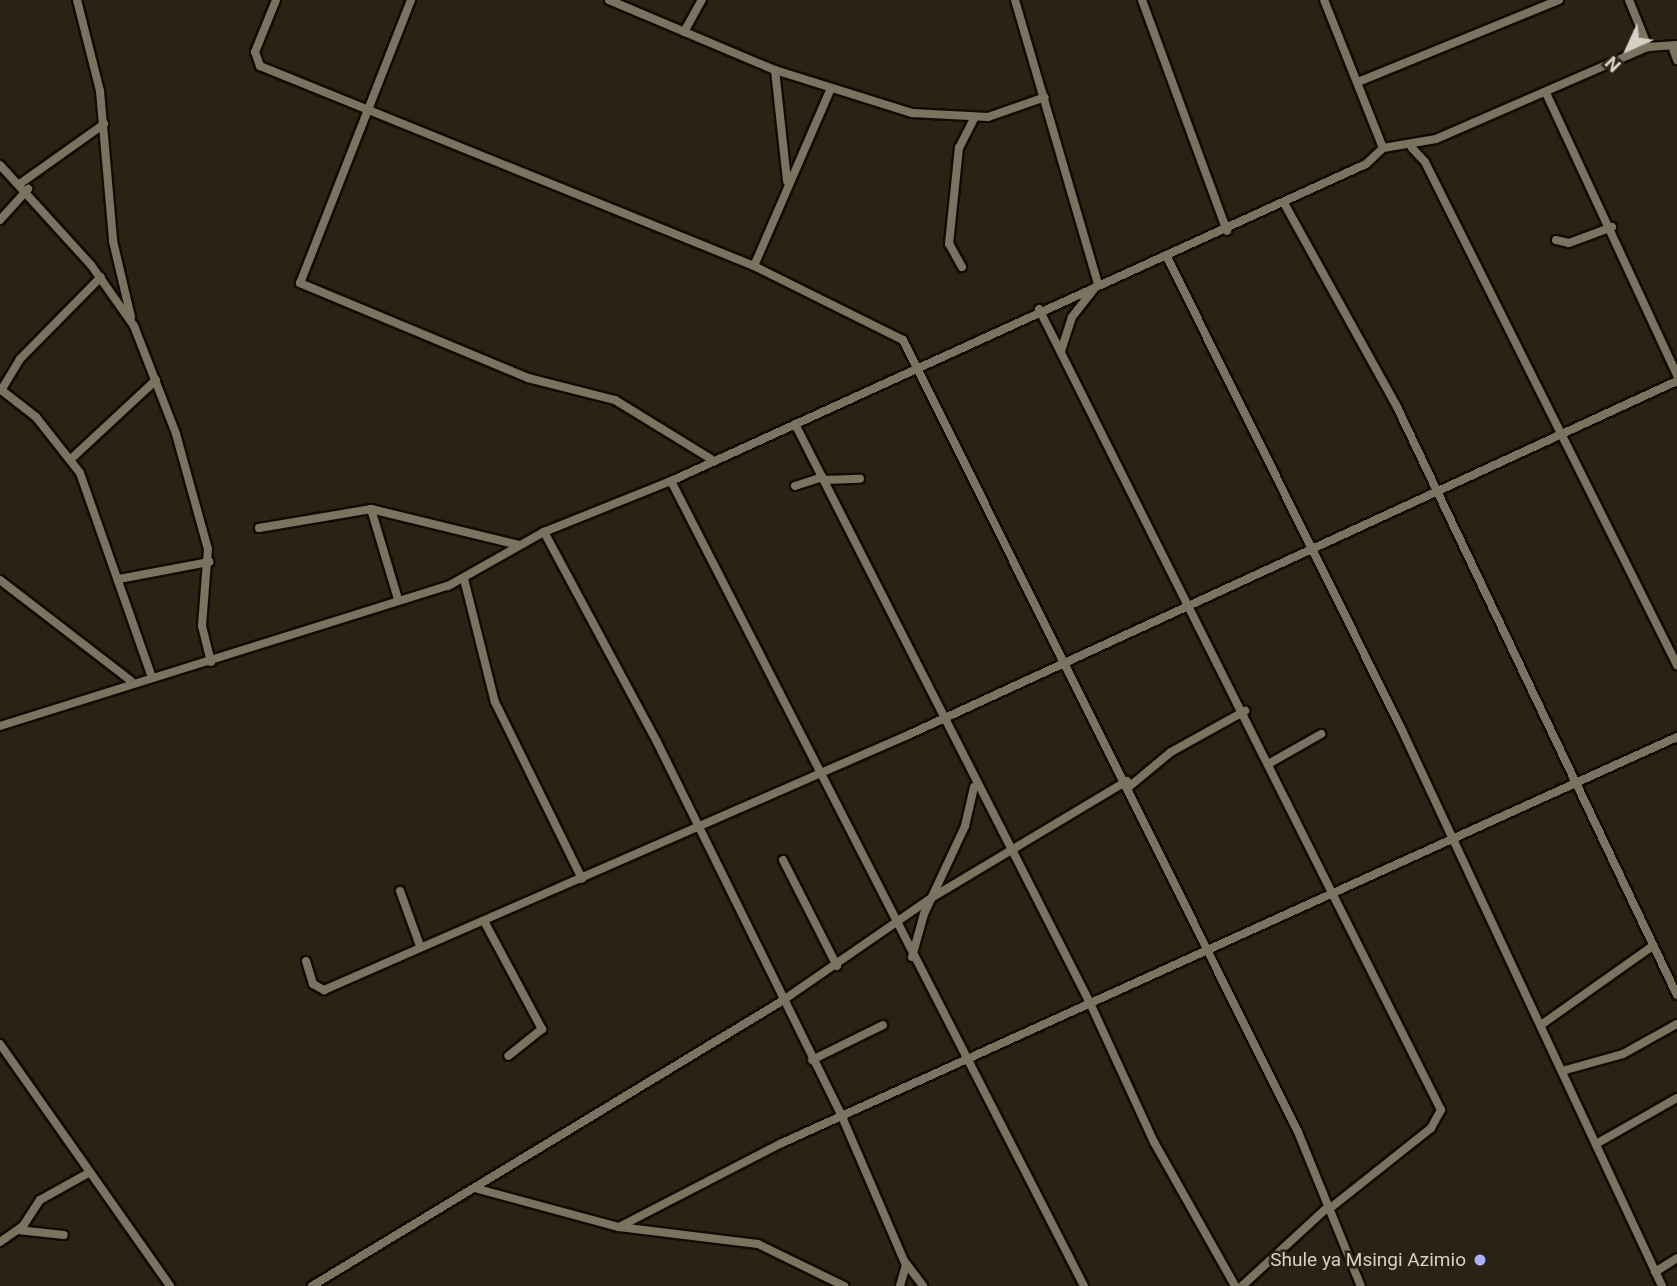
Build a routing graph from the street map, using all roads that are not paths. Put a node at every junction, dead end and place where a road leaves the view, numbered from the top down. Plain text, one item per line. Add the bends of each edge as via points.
1 (77, 0) edge
2 (276, 0) edge
3 (411, 0) edge
4 (609, 0) edge
5 (702, 0) edge
6 (1015, 0) edge
7 (1142, 0) edge
8 (1324, 0) edge
9 (1559, 0) edge
10 (1629, 0) edge
11 (684, 32) junction
12 (1675, 46) edge
13 (1648, 47) junction
14 (1677, 60) edge
15 (775, 70) junction
16 (1357, 82) junction
17 (830, 90) junction
18 (1547, 95) junction
19 (1045, 97) junction
20 (367, 109) junction
21 (975, 117) junction
22 (104, 124) junction
23 (1383, 148) junction
24 (1412, 148) junction
25 (0, 165) edge
26 (787, 181) junction
27 (25, 186) junction
28 (1284, 203) junction
29 (0, 220) edge
30 (1612, 228) junction
31 (1227, 231) junction
32 (1556, 240) dead end
33 (1166, 255) junction
34 (754, 265) junction
35 (962, 267) dead end
36 (101, 277) junction
37 (1098, 284) junction
38 (1039, 309) junction
39 (134, 326) junction
40 (1061, 351) junction
41 (920, 362) junction
42 (1677, 375) edge
43 (156, 380) junction
44 (1677, 381) edge
45 (1, 389) edge
46 (794, 424) junction
47 (1558, 438) junction
48 (71, 459) junction
49 (711, 459) junction
50 (824, 479) junction
51 (860, 479) dead end
52 (671, 481) junction
53 (795, 486) dead end
54 (1436, 494) junction
55 (371, 509) junction
56 (259, 528) dead end
57 (544, 532) junction
58 (519, 545) junction
59 (1311, 548) junction
60 (209, 562) junction
61 (119, 579) junction
62 (464, 579) junction
63 (0, 580) edge
64 (398, 599) junction
65 (1187, 604) junction
66 (1064, 659) junction
67 (211, 662) junction
68 (1677, 665) edge
69 (151, 675) junction
70 (131, 681) junction
71 (1245, 711) junction
72 (944, 718) junction
73 (0, 726) edge
74 (1321, 734) dead end
75 (1677, 737) edge
76 (1270, 763) junction
77 (822, 773) junction
78 (1128, 784) junction
79 (1575, 785) junction
80 (974, 786) junction
81 (699, 829) junction
82 (1452, 840) junction
83 (1012, 852) junction
84 (783, 860) dead end
85 (582, 879) junction
86 (400, 891) dead end
87 (1334, 893) junction
88 (933, 897) junction
89 (484, 921) junction
90 (897, 924) junction
91 (1654, 945) junction
92 (420, 946) junction
93 (1209, 948) junction
94 (912, 957) junction
95 (306, 961) dead end
96 (837, 966) junction
97 (1677, 995) edge
98 (782, 1001) junction
99 (1090, 1003) junction
100 (1677, 1024) edge
101 (1541, 1025) junction
102 (883, 1026) dead end
103 (0, 1044) edge
104 (508, 1055) dead end
105 (812, 1060) junction
106 (968, 1063) junction
107 (1562, 1071) junction
108 (1677, 1098) edge
109 (843, 1119) junction
110 (1596, 1144) junction
111 (90, 1172) junction
112 (478, 1189) junction
113 (1329, 1208) junction
114 (619, 1227) junction
115 (18, 1230) junction
116 (64, 1235) dead end
117 (0, 1242) edge
118 (1677, 1258) edge
119 (903, 1259) junction
120 (1655, 1272) junction
121 (170, 1286) edge
122 (312, 1286) edge
123 (844, 1286) edge
124 (900, 1286) edge
125 (923, 1286) edge
126 (1084, 1286) edge
127 (1235, 1286) edge
128 (1242, 1286) edge
129 (1361, 1286) edge
130 (1661, 1286) edge

1 - 22 street
2 - 20 street via 256,62
3 - 20 street
4 - 11 street
5 - 11 street
6 - 19 street
7 - 31 street
8 - 16 street
9 - 16 street
10 - 13 street
11 - 15 street
12 - 13 street
12 - 14 street
13 - 18 street
15 - 17 street
15 - 26 street
16 - 23 street
17 - 21 street via 912,113
17 - 26 street
18 - 24 street
18 - 30 street
19 - 21 street
19 - 37 street
20 - 34 street
20 - 49 street via 300,278 302,285 528,378 615,400
21 - 35 street via 959,148 949,244
22 - 27 street
22 - 39 street via 113,241
23 - 24 street
23 - 28 street via 1366,164
24 - 47 street via 1425,162
25 - 27 street
26 - 34 street
27 - 29 street
27 - 36 street
28 - 31 street
28 - 54 street via 1397,407
30 - 32 street via 1569,243
30 - 42 street
31 - 33 street
33 - 37 street
33 - 59 street
34 - 41 street via 894,331
36 - 39 street
36 - 45 street via 13,366
37 - 38 street
37 - 40 street via 1072,317
38 - 40 street
38 - 41 street
39 - 43 street
40 - 65 street
41 - 46 street
41 - 66 street
43 - 48 street
43 - 60 street
44 - 47 street
45 - 48 street via 36,416
46 - 49 street
46 - 50 street
47 - 54 street
47 - 68 street
48 - 61 street via 96,506
49 - 52 street
50 - 51 street
50 - 53 street
50 - 72 street
52 - 57 street
52 - 77 street
54 - 59 street
54 - 79 street
55 - 56 street
55 - 58 street
55 - 64 street
57 - 58 street
57 - 81 street
58 - 62 street
59 - 65 street
59 - 82 street
60 - 61 street
60 - 67 street via 202,626
61 - 69 street
62 - 64 street
62 - 85 street via 495,702
63 - 70 street
64 - 67 street
65 - 66 street
65 - 71 street
66 - 72 street
66 - 78 street
67 - 69 street
69 - 70 street
70 - 73 street
71 - 76 street
71 - 78 street via 1171,752
72 - 77 street
72 - 80 street
74 - 76 street
75 - 79 street
76 - 87 street
77 - 81 street
77 - 90 street
78 - 83 street
78 - 93 street
79 - 82 street
79 - 91 street
80 - 83 street
80 - 88 street via 965,827
81 - 85 street
81 - 98 street
82 - 87 street
82 - 101 street
83 - 88 street
83 - 99 street
84 - 96 street
85 - 89 street
86 - 92 street
87 - 93 street
87 - 113 street via 1442,1115
88 - 90 street
88 - 94 street
89 - 92 street
89 - 104 street via 542,1029
90 - 94 street
90 - 96 street
91 - 97 street
91 - 101 street
92 - 95 street via 322,990
93 - 99 street
93 - 113 street
94 - 106 street
96 - 98 street
98 - 105 street
98 - 112 street
99 - 106 street
99 - 127 street via 1154,1142
100 - 107 street via 1623,1054
101 - 107 street
102 - 105 street
103 - 111 street
105 - 109 street
106 - 109 street
106 - 126 street
107 - 110 street
108 - 110 street
109 - 114 street via 664,1199
109 - 119 street
110 - 120 street
111 - 115 street via 40,1199
111 - 121 street
112 - 114 street
112 - 122 street
113 - 128 street
113 - 129 street
114 - 123 street via 758,1244
115 - 116 street
115 - 117 street
118 - 120 street
119 - 124 street
119 - 125 street
120 - 130 street

